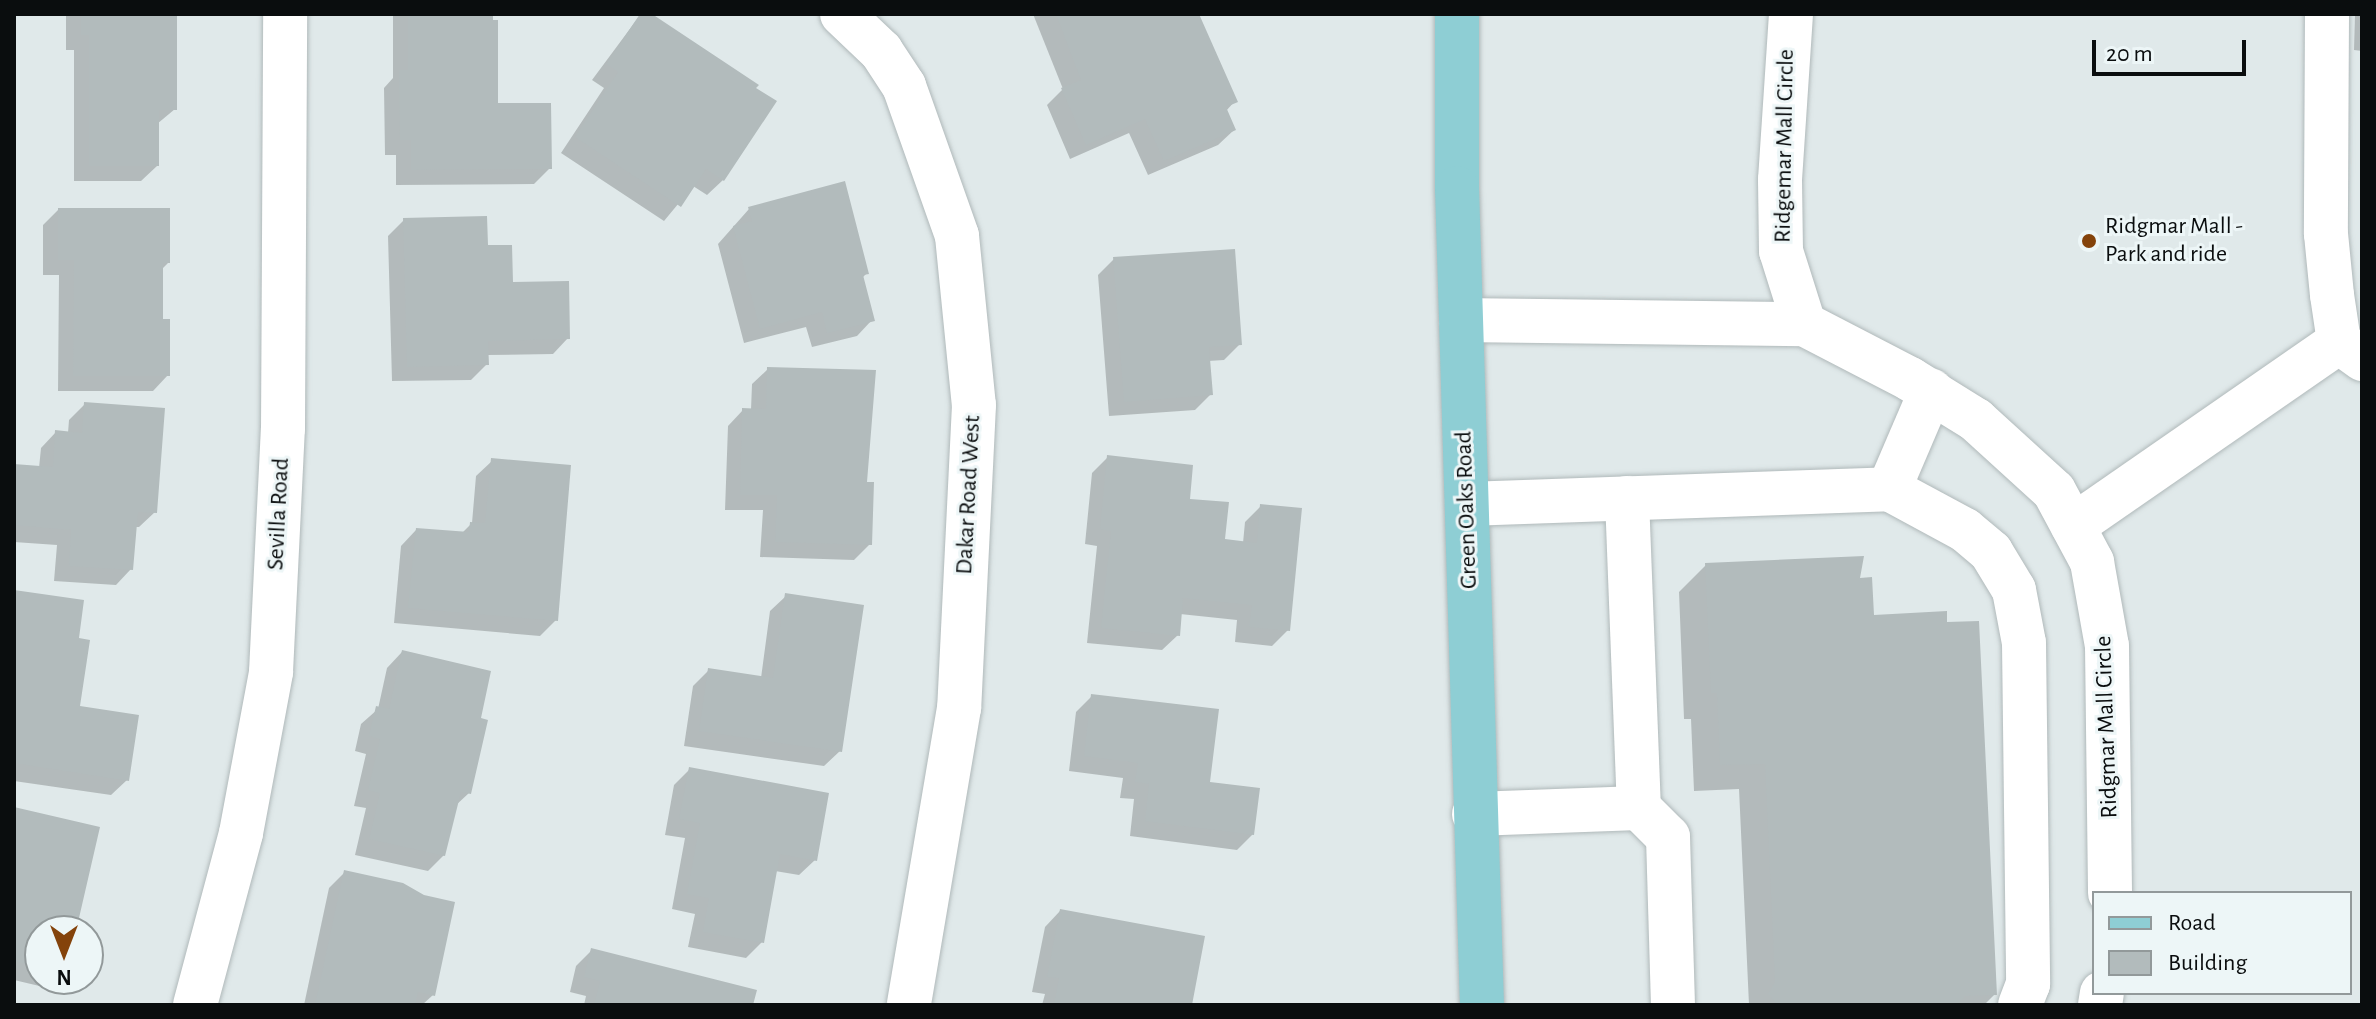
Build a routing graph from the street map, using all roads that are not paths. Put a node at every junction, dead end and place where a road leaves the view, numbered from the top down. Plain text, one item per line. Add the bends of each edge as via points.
1 (285, 14) edge
2 (842, 14) edge
3 (1457, 14) edge
4 (1791, 14) edge
5 (2327, 14) edge
6 (1461, 320) junction
7 (1804, 324) junction
8 (2350, 351) edge
9 (1931, 391) junction
10 (1889, 489) junction
11 (1627, 498) junction
12 (1467, 504) junction
13 (2073, 526) junction
14 (1639, 808) junction
15 (1474, 814) junction
16 (2110, 891) edge
17 (195, 1005) edge
18 (909, 1005) edge
19 (1482, 1005) edge
20 (1673, 1005) edge
21 (2020, 1005) edge

1 - 17 street, Sevilla Road via 283,429 271,672 241,833
2 - 18 street, Dakar Road West via 881,51 904,86 957,236 974,405 959,708
3 - 6 main road, Green Oaks Road
4 - 7 street, Ridgemar Mall Circle via 1781,251
5 - 8 street via 2326,234
6 - 7 street
6 - 12 main road, Green Oaks Road
7 - 9 street, Ridgmar Mall Circle
8 - 13 street
9 - 10 street
9 - 13 street, Ridgmar Mall Circle via 1976,420 2054,491
10 - 11 street
10 - 21 street via 1965,530 1991,552 2014,590 2024,643 2028,984
11 - 12 street
11 - 14 street
12 - 15 main road, Green Oaks Road
13 - 16 street, Ridgmar Mall Circle via 2092,562 2107,646
14 - 15 street
14 - 20 street via 1668,837
15 - 19 main road, Green Oaks Road

